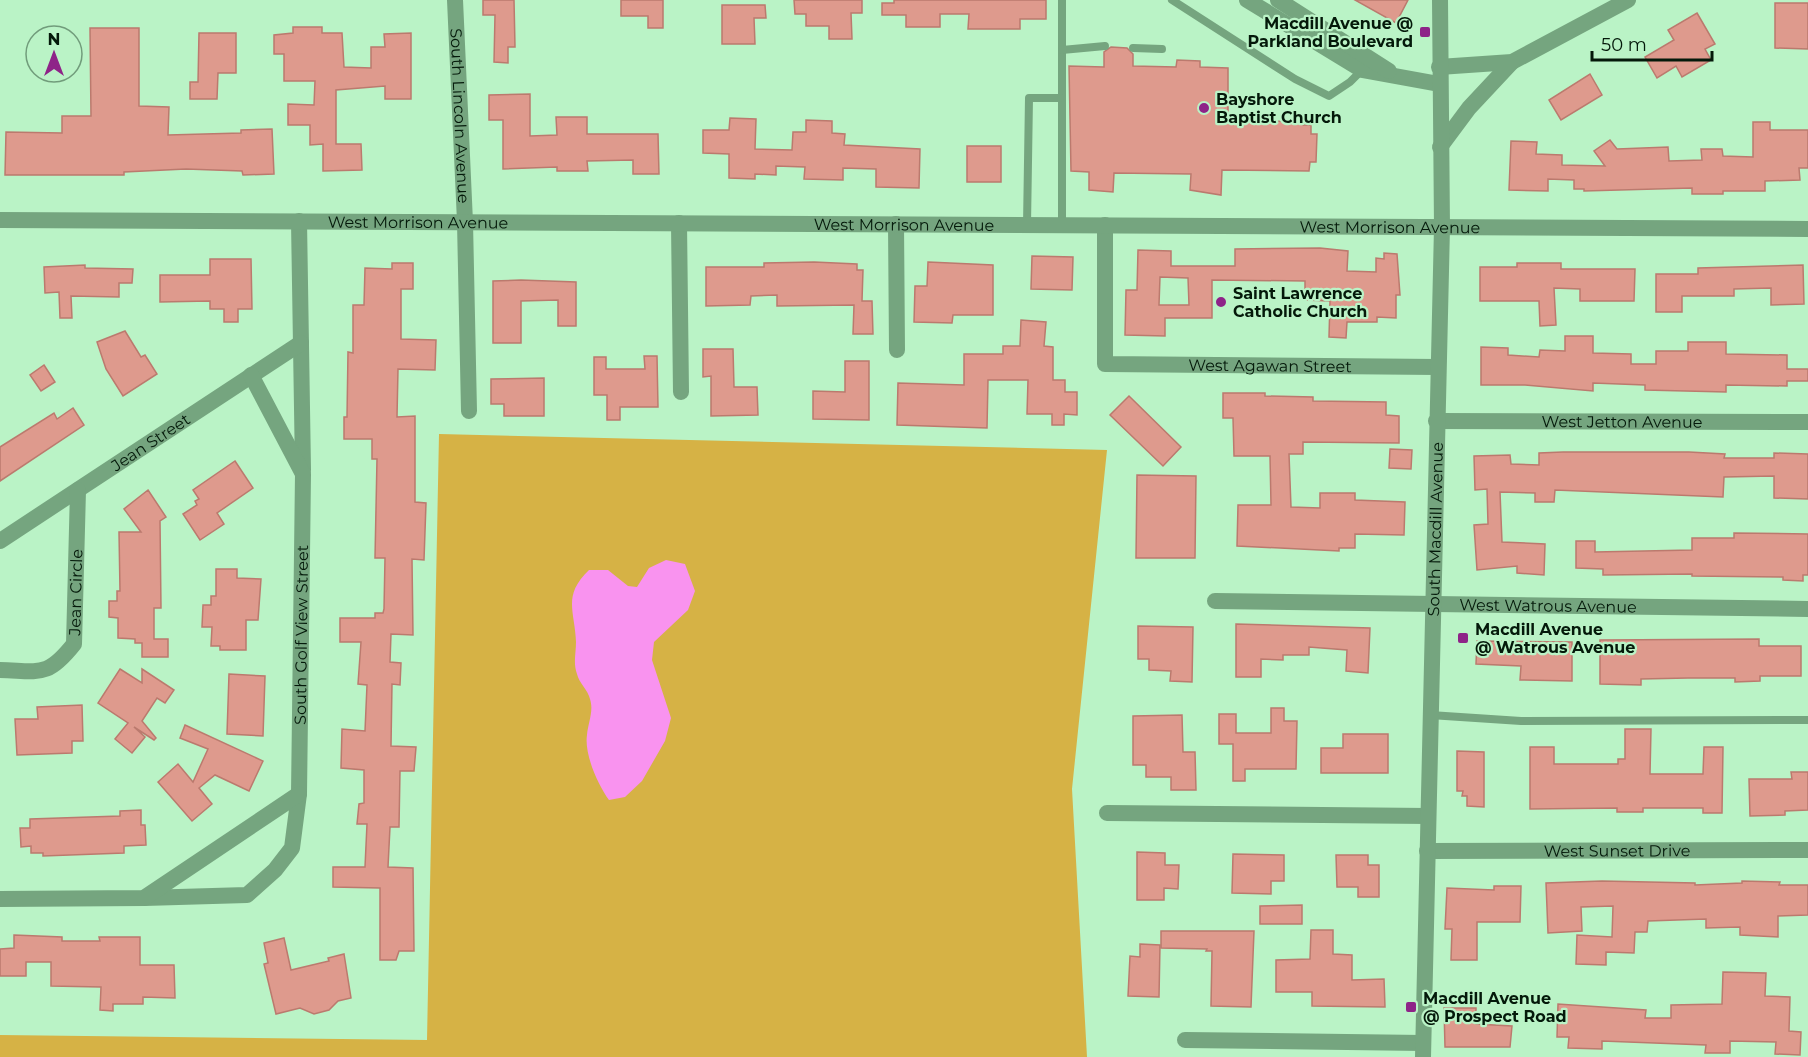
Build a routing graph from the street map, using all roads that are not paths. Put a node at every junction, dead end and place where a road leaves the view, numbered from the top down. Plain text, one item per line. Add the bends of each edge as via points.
1 (455, 0) edge
2 (1062, 0) edge
3 (1172, 0) edge
4 (1247, 0) edge
5 (1278, 0) edge
6 (1440, 0) edge
7 (1628, 0) edge
8 (1104, 46) dead end
9 (1133, 48) dead end
10 (1162, 49) dead end
11 (1062, 50) junction
12 (1512, 62) junction
13 (1362, 70) junction
14 (1398, 76) junction
15 (1439, 76) junction
16 (1060, 98) junction
17 (1440, 147) junction
18 (0, 220) edge
19 (299, 221) junction
20 (465, 222) junction
21 (679, 223) junction
22 (896, 224) junction
23 (1027, 225) junction
24 (1062, 225) junction
25 (1105, 225) junction
26 (1442, 227) junction
27 (1808, 229) edge
28 (301, 343) junction
29 (897, 350) dead end
30 (1437, 367) junction
31 (250, 375) junction
32 (681, 392) dead end
33 (469, 411) dead end
34 (1436, 421) junction
35 (1808, 422) edge
36 (303, 474) junction
37 (78, 490) junction
38 (0, 541) edge
39 (1215, 601) dead end
40 (1432, 605) junction
41 (1808, 609) edge
42 (0, 670) edge
43 (1430, 715) junction
44 (1808, 720) edge
45 (299, 794) junction
46 (1107, 813) dead end
47 (1428, 816) junction
48 (1808, 850) edge
49 (1427, 851) junction
50 (144, 898) junction
51 (0, 899) edge
52 (1185, 1040) dead end
53 (1423, 1050) edge

1 - 20 street, South Lincoln Avenue
2 - 11 lane
3 - 13 lane via 1295,80 1329,96
4 - 13 street
5 - 14 street
6 - 15 street, South Macdill Avenue
7 - 12 street
8 - 11 lane
9 - 10 lane
11 - 16 lane
12 - 15 street
12 - 17 street via 1469,108
13 - 14 street
14 - 15 street
15 - 17 street, South Macdill Avenue
16 - 23 lane via 1029,98
16 - 24 lane
17 - 26 street, South Macdill Avenue
18 - 19 street, West Morrison Avenue
19 - 20 street, West Morrison Avenue
19 - 28 street, South Golf View Street
20 - 21 street, West Morrison Avenue
20 - 33 street, South Lincoln Avenue
21 - 22 street, West Morrison Avenue
21 - 32 street
22 - 23 street, West Morrison Avenue
22 - 29 street
23 - 24 street, West Morrison Avenue
24 - 25 street, West Morrison Avenue
25 - 26 street, West Morrison Avenue
25 - 30 street, West Agawan Street via 1105,364
26 - 27 street, West Morrison Avenue
26 - 30 street, South Macdill Avenue
28 - 31 street, Jean Street
28 - 36 street, South Golf View Street
30 - 34 street, South Macdill Avenue
31 - 36 street, South Golf View Street
31 - 37 street, Jean Street
34 - 35 street, West Jetton Avenue
34 - 40 street, South Macdill Avenue
36 - 45 street, South Golf View Street
37 - 38 street, Jean Street
37 - 42 street, Jean Circle via 74,644 63,659 45,671
39 - 40 street, West Watrous Avenue
40 - 41 street, West Watrous Avenue
40 - 43 street, South Macdill Avenue
43 - 44 lane via 1521,721
43 - 47 street, South Macdill Avenue
45 - 50 street
45 - 50 street, South Golf View Street via 292,848 247,895
46 - 47 street
47 - 49 street, South Macdill Avenue
48 - 49 street, West Sunset Drive
49 - 53 street, South Macdill Avenue
50 - 51 street, South Golf View Street
52 - 53 street

